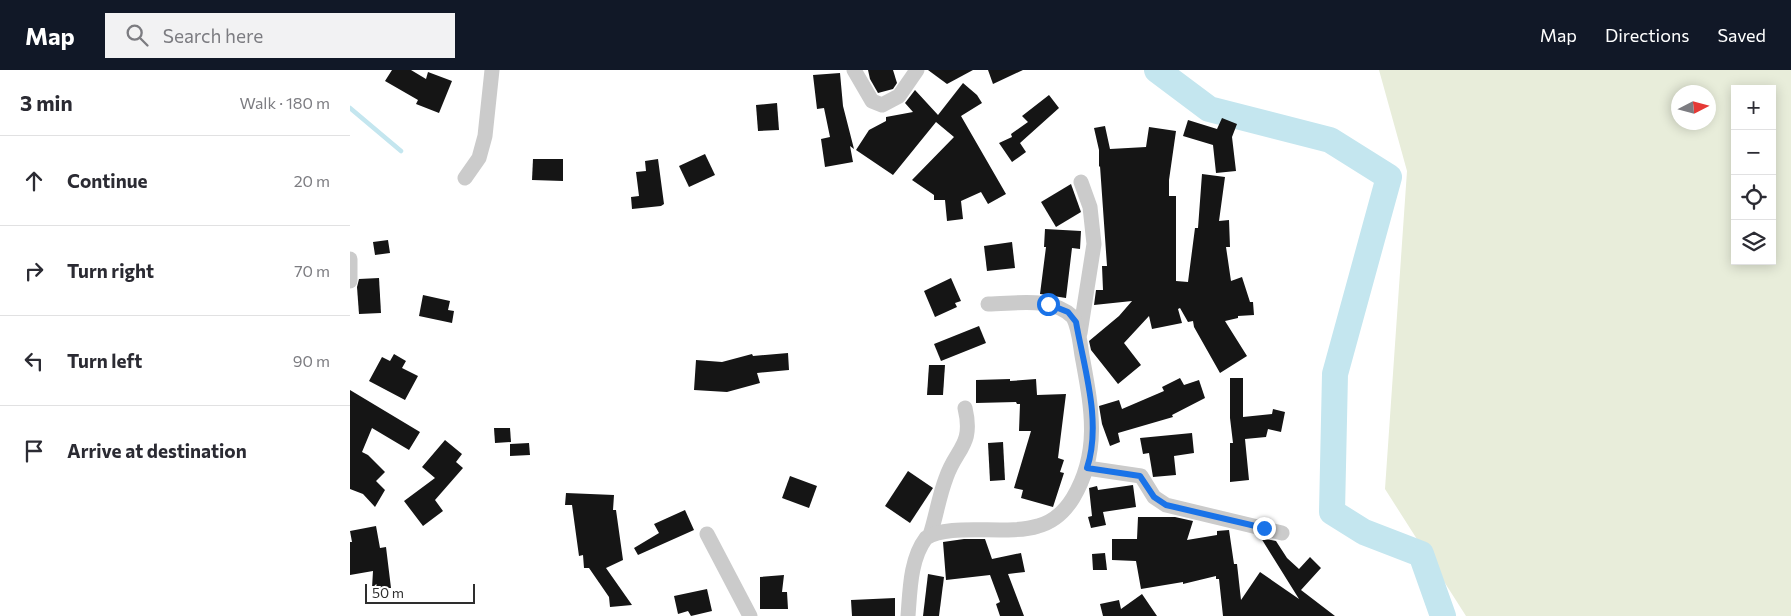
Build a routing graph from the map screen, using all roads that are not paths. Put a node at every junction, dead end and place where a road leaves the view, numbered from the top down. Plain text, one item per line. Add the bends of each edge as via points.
1 (492, 70) edge
2 (854, 70) edge
3 (917, 70) edge
4 (465, 178) dead end
5 (1081, 182) dead end
6 (350, 259) edge
7 (350, 281) edge
8 (988, 304) dead end
9 (1079, 339) junction
10 (965, 408) dead end
11 (1087, 468) junction
12 (1282, 533) dead end
13 (707, 534) dead end
14 (930, 535) junction
15 (750, 616) edge
16 (908, 616) edge

1 - 4 street via 485,136 479,158
2 - 3 street via 872,101 882,105 899,96
5 - 9 street via 1090,207 1094,244
6 - 7 street
8 - 9 street via 1030,302 1057,306 1073,317
9 - 11 street via 1091,415 1091,452
10 - 14 street via 967,436 946,478
11 - 12 street via 1140,476 1159,502 1174,508
11 - 14 street via 1067,507 1046,523 1018,530 944,531
13 - 15 street
14 - 16 street via 916,557

